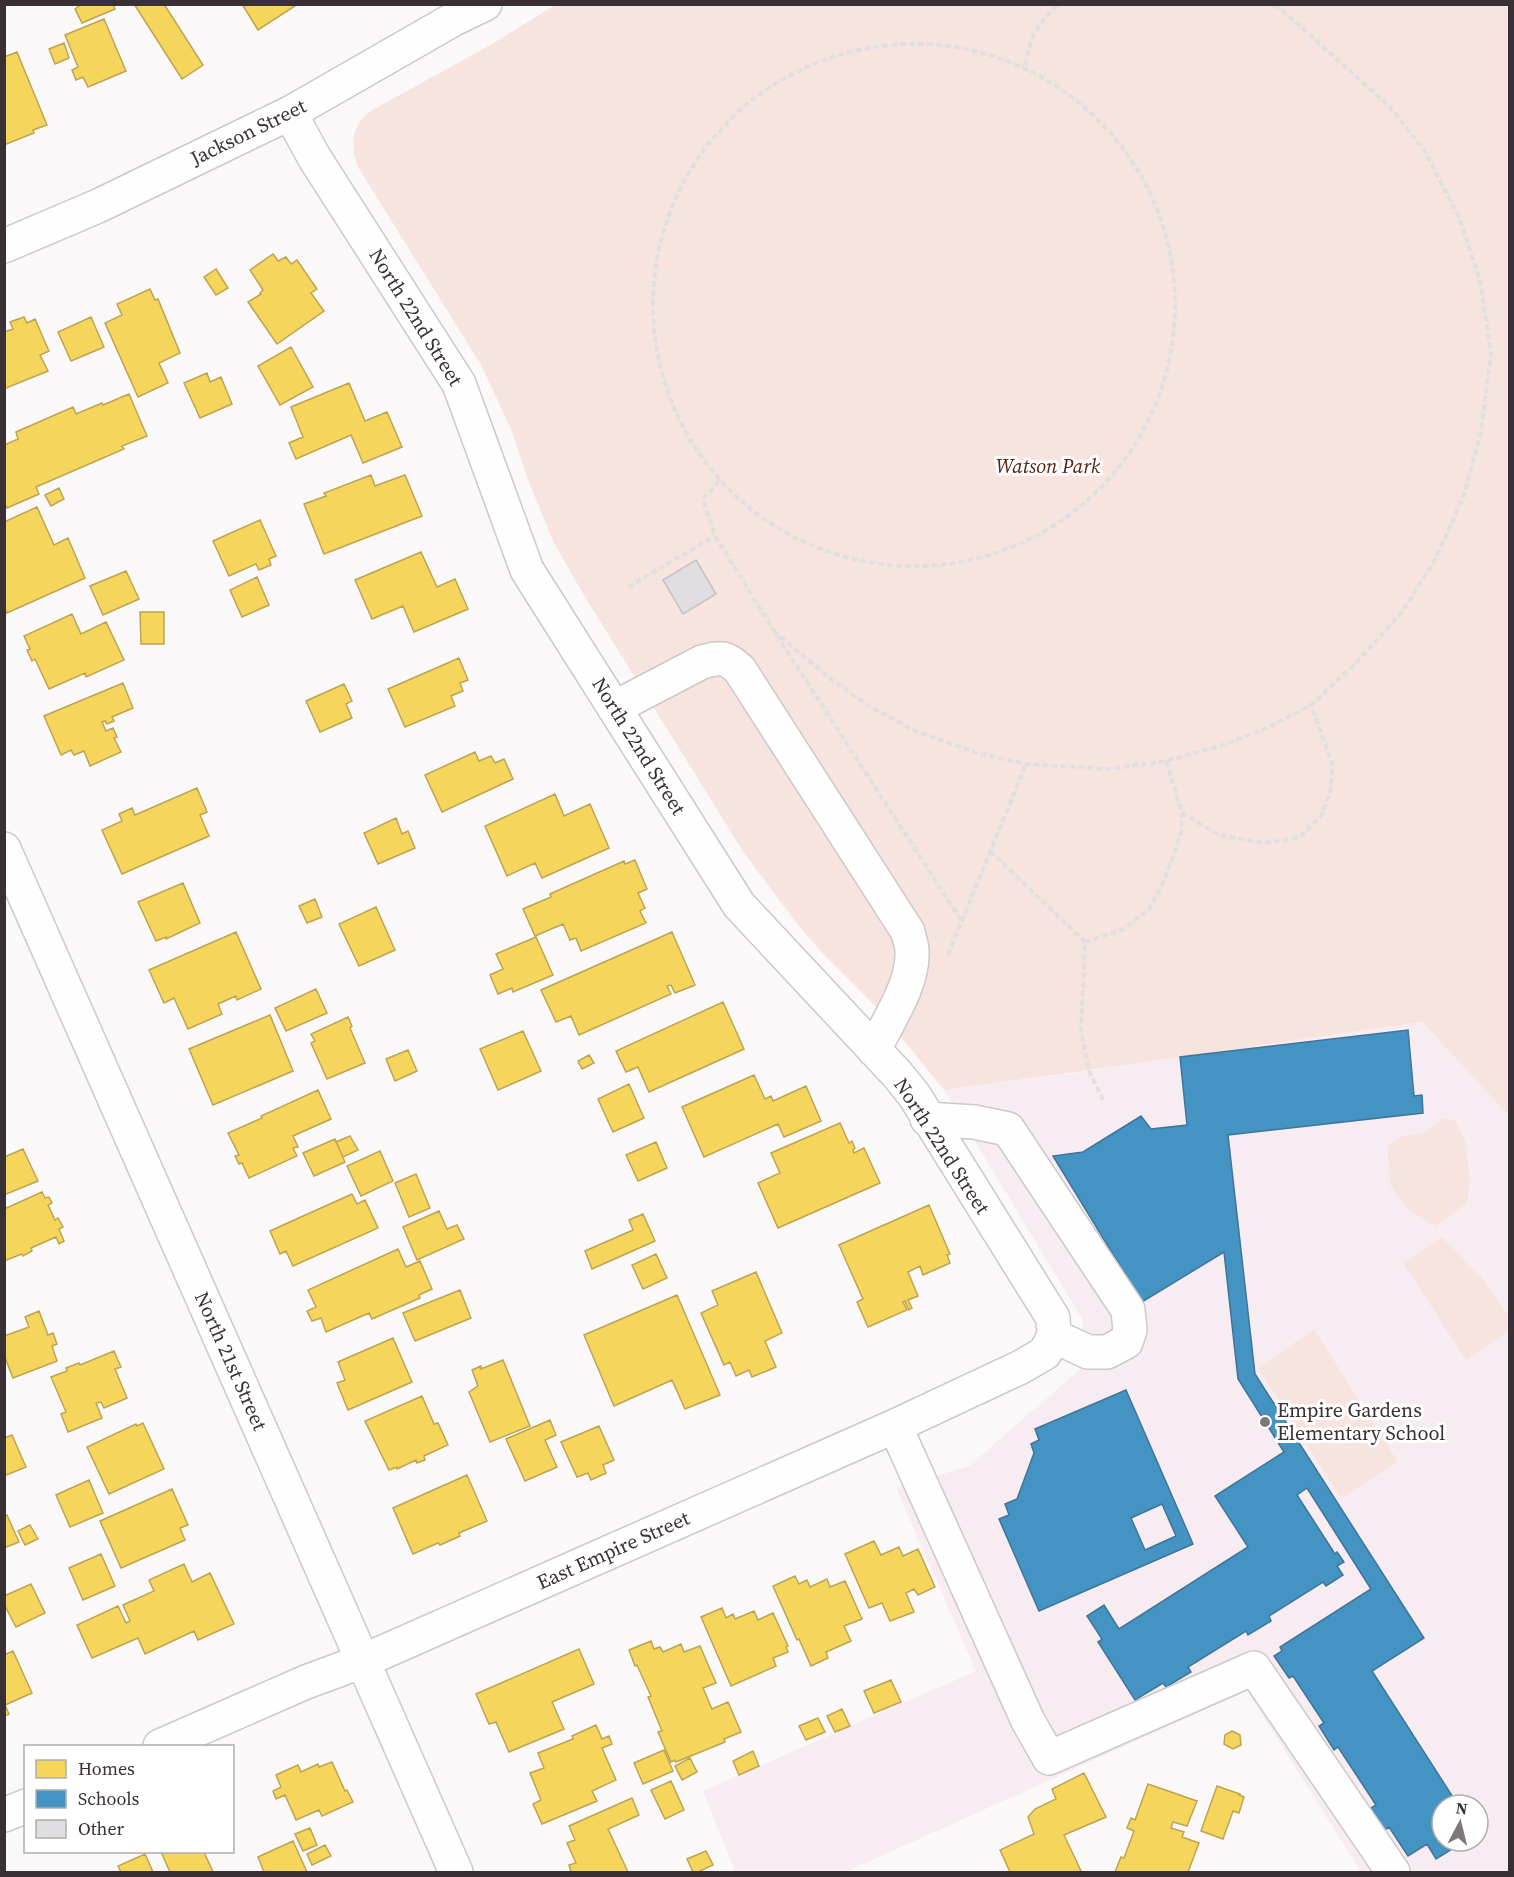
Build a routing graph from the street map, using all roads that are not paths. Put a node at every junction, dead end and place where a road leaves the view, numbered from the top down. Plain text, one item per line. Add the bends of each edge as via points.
1 (485, 4) edge
2 (450, 12) edge
3 (290, 112) junction
4 (4, 246) edge
5 (614, 708) junction
6 (4, 849) edge
7 (874, 1050) junction
8 (927, 1119) junction
9 (1054, 1336) junction
10 (895, 1426) junction
11 (363, 1661) junction
12 (162, 1745) edge
13 (24, 1807) edge
14 (4, 1815) edge
15 (456, 1872) edge
16 (1393, 1872) edge

1 - 2 street, Jackson Street
2 - 3 street, Jackson Street
3 - 4 street, Jackson Street via 98,206
3 - 5 street, North 22nd Street via 314,157 459,384 527,570
5 - 7 street, North 22nd Street via 739,905
5 - 7 street via 702,662 728,660 740,670 908,932 911,969
6 - 11 street, North 21st Street
7 - 8 street, North 22nd Street via 914,1095
8 - 9 street, North 22nd Street via 1053,1317
8 - 9 street via 1008,1129 1128,1310 1130,1330 1126,1342 1107,1352 1088,1352
9 - 10 street, East Empire Street via 1045,1353 1021,1367
10 - 11 street, East Empire Street
10 - 16 street via 1049,1758 1254,1668
11 - 12 street, East Empire Street
11 - 15 street, North 21st Street
13 - 14 street

